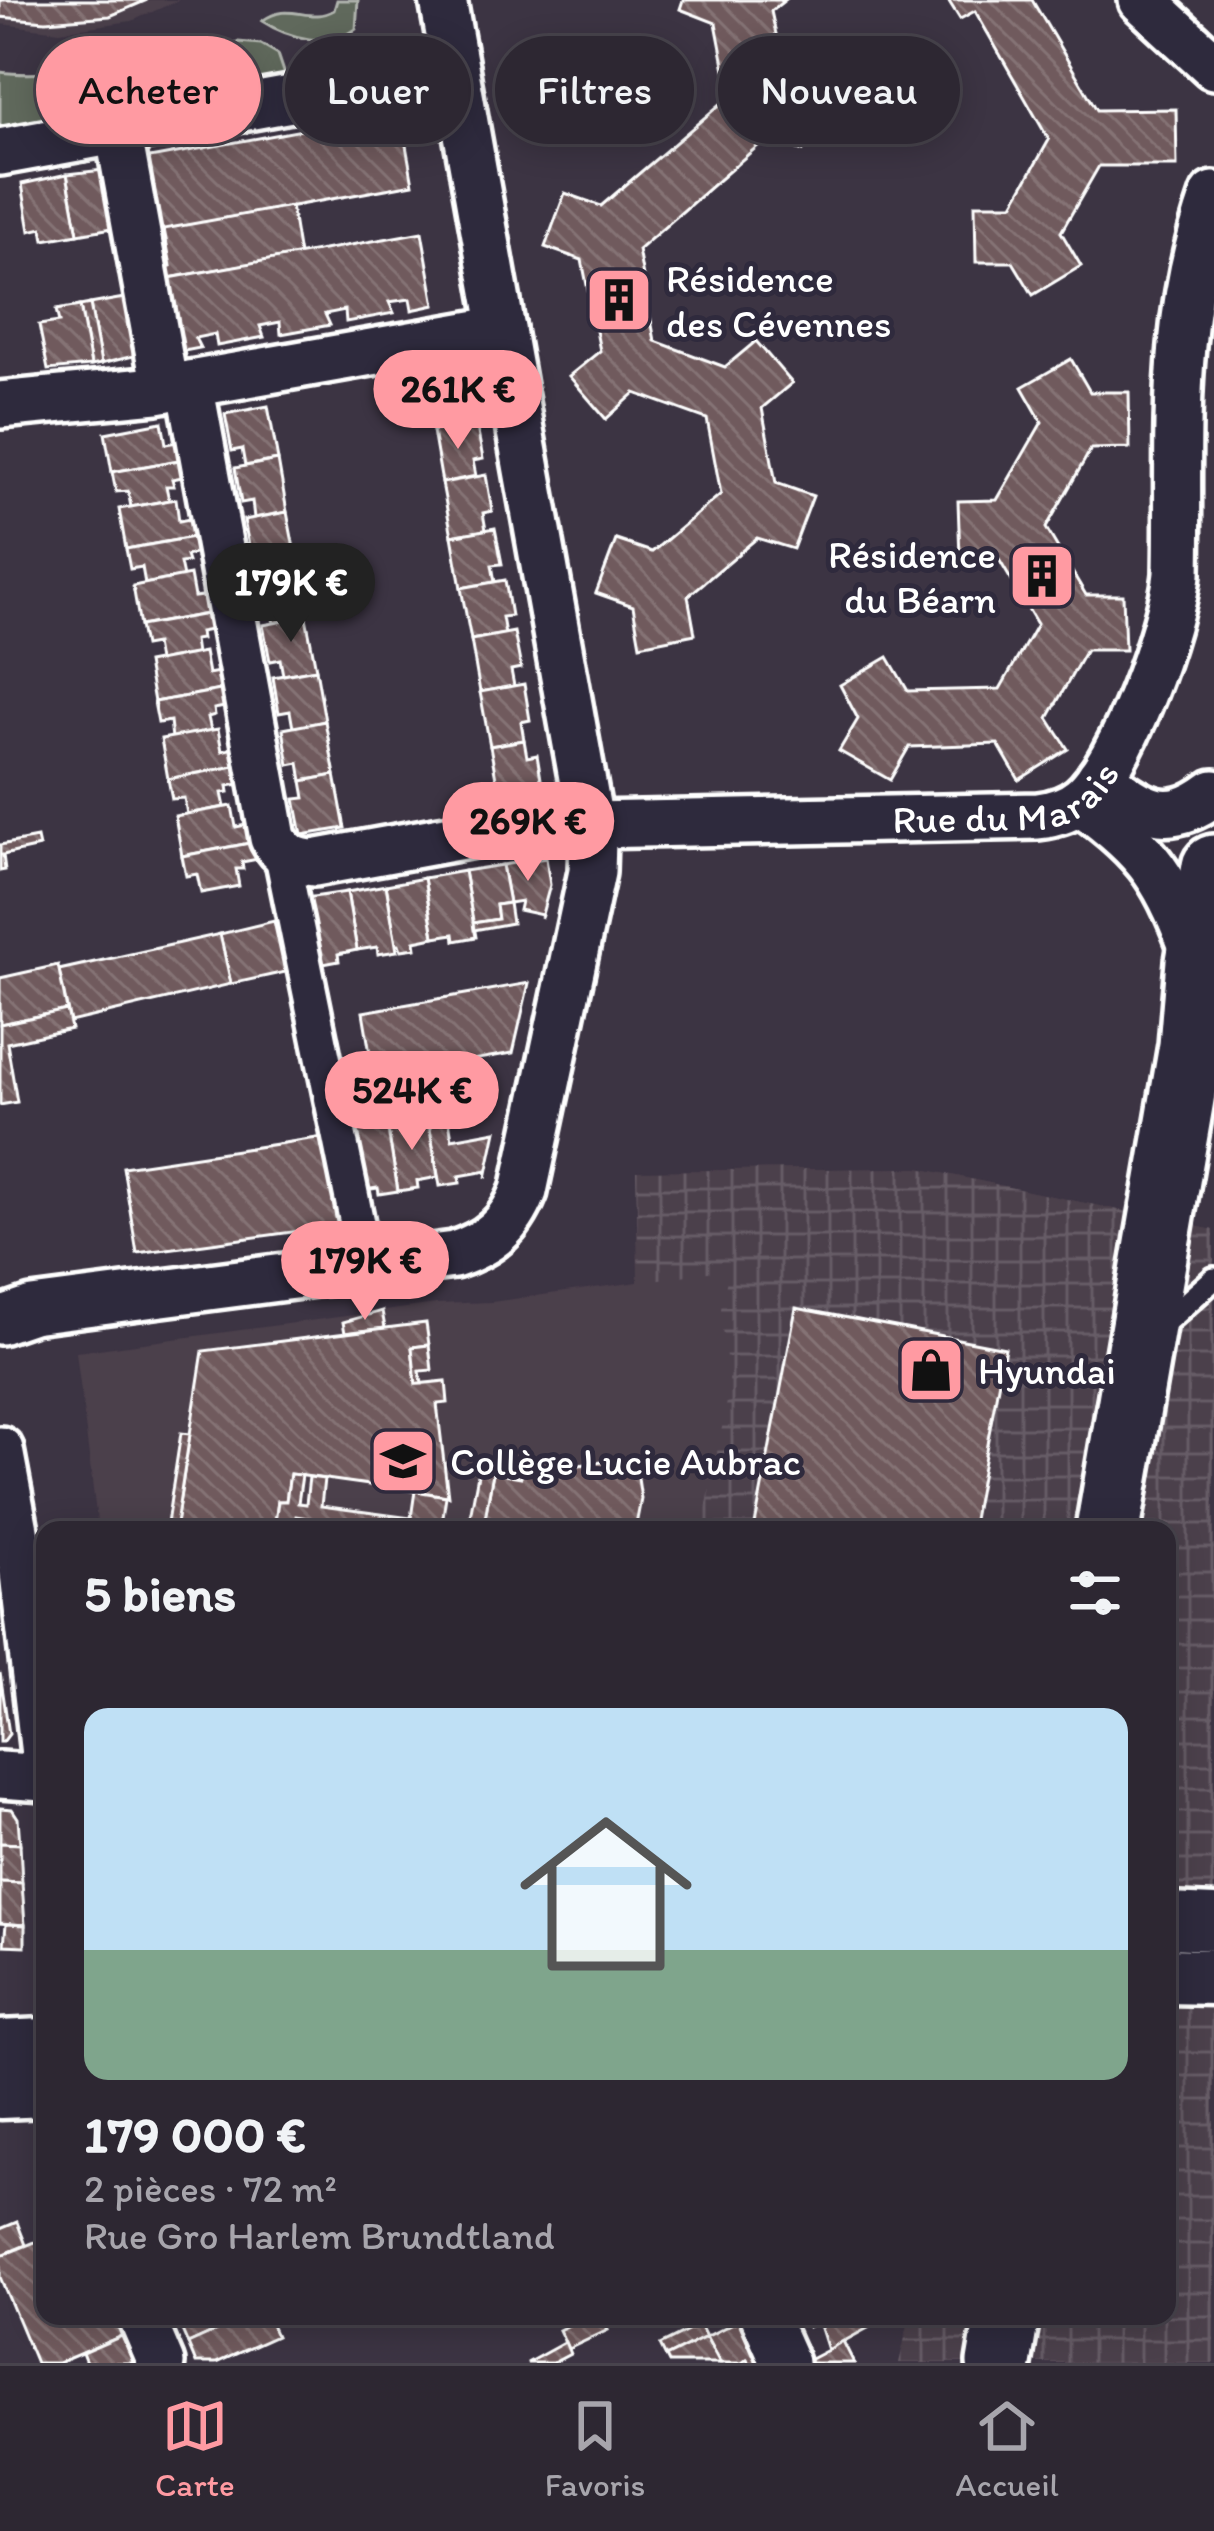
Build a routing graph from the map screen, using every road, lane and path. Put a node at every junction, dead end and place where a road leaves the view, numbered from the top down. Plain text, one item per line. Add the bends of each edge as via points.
1 (443, 0) edge
2 (1142, 0) edge
3 (449, 36) edge
4 (1214, 66) edge
5 (43, 144) edge
6 (121, 144) edge
7 (469, 144) edge
8 (0, 152) edge
9 (1214, 195) edge
10 (502, 329) junction
11 (177, 386) junction
12 (0, 405) edge
13 (1090, 789) junction
14 (1214, 793) edge
15 (590, 819) junction
16 (280, 851) junction
17 (1209, 909) edge
18 (1214, 1109) edge
19 (366, 1267) junction
20 (1178, 1311) edge
21 (0, 1321) edge
22 (0, 1450) edge
23 (1111, 1521) edge
24 (1144, 1521) edge
25 (36, 1689) edge
26 (0, 1775) edge
27 (36, 1777) edge
28 (1176, 1922) edge
29 (1214, 1923) edge
30 (1176, 1949) edge
31 (1214, 1950) edge
32 (1176, 1976) edge
33 (1214, 1977) edge
34 (36, 2046) edge
35 (0, 2048) edge
36 (36, 2089) edge
37 (0, 2091) edge
38 (145, 2325) edge
39 (768, 2325) edge
40 (980, 2325) edge
41 (1005, 2325) edge
42 (160, 2363) edge
43 (785, 2363) edge
44 (974, 2363) edge
45 (999, 2363) edge

1 - 3 street
2 - 4 street
5 - 8 street
6 - 11 street
7 - 10 street
9 - 13 street, Rue du Marais via 1182,314 1172,613 1160,655
10 - 11 street
10 - 15 street
11 - 12 street
11 - 16 street
13 - 14 street via 1164,814
13 - 15 street, Rue du Marais via 1060,812 1038,815
13 - 17 street via 1172,898
15 - 16 street, Rue du Marais via 314,862
15 - 19 street via 592,872 514,1214 476,1248
16 - 19 street
17 - 20 main road via 1191,1046
18 - 20 main road
19 - 21 street via 32,1310
20 - 23 main road
20 - 24 main road
22 - 25 street
26 - 27 street
28 - 29 street
30 - 31 street
32 - 33 street
34 - 35 street
36 - 37 street
38 - 42 street
39 - 43 street
40 - 44 main road
41 - 45 main road

